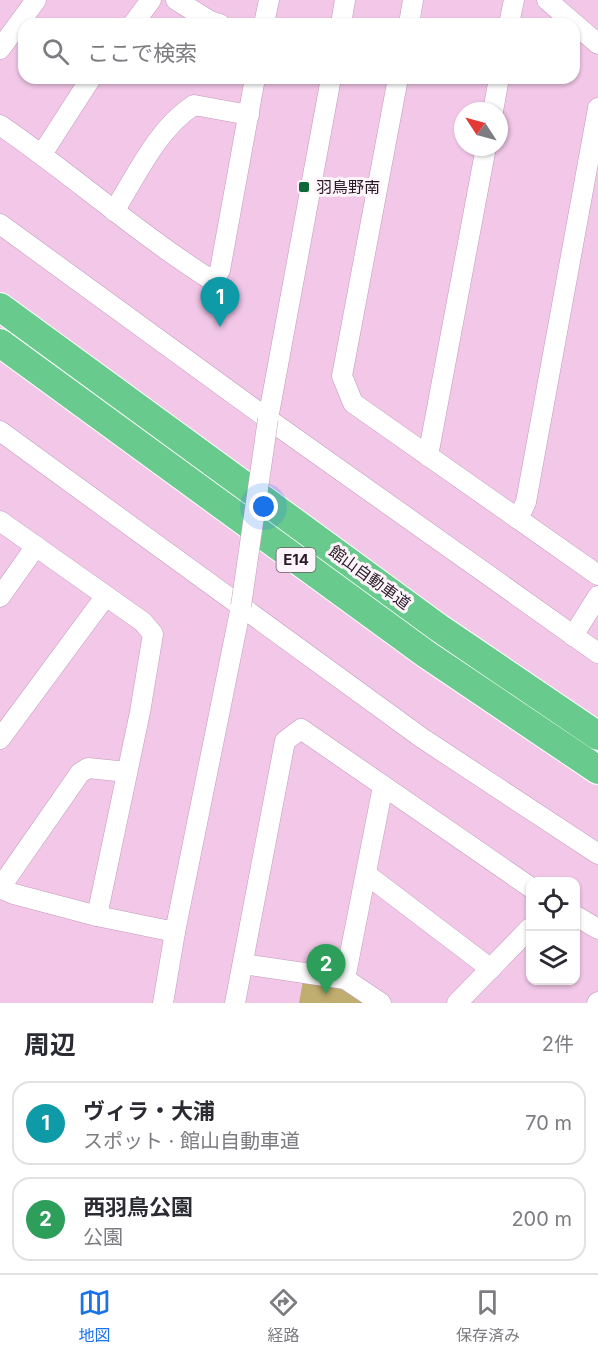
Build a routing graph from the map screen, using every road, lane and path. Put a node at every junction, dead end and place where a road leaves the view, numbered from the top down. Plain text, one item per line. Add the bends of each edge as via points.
1 (36, 0) edge
2 (152, 0) edge
3 (176, 0) edge
4 (269, 0) edge
5 (345, 0) edge
6 (413, 0) edge
7 (514, 0) edge
8 (547, 0) edge
9 (23, 18) edge
10 (138, 18) edge
11 (205, 18) edge
12 (265, 18) edge
13 (342, 18) edge
14 (410, 18) edge
15 (510, 18) edge
16 (568, 18) edge
17 (18, 24) edge
18 (580, 28) edge
19 (598, 44) edge
20 (0, 49) edge
21 (87, 84) edge
22 (254, 84) edge
23 (330, 84) edge
24 (397, 84) edge
25 (498, 84) edge
26 (495, 102) edge
27 (598, 108) edge
28 (249, 115) junction
29 (0, 125) edge
30 (42, 154) junction
31 (484, 156) edge
32 (114, 211) junction
33 (0, 224) edge
34 (0, 307) edge
35 (0, 343) edge
36 (268, 419) junction
37 (0, 431) edge
38 (428, 456) junction
39 (518, 519) junction
40 (0, 521) edge
41 (36, 546) junction
42 (598, 575) edge
43 (598, 596) edge
44 (0, 597) edge
45 (105, 597) junction
46 (241, 606) junction
47 (573, 636) junction
48 (598, 652) edge
49 (598, 736) edge
50 (0, 739) edge
51 (598, 770) edge
52 (127, 772) junction
53 (383, 786) junction
54 (598, 854) edge
55 (366, 874) junction
56 (526, 884) edge
57 (0, 888) edge
58 (97, 916) junction
59 (580, 918) edge
60 (598, 929) edge
61 (528, 931) edge
62 (176, 932) junction
63 (243, 964) junction
64 (491, 969) junction
65 (345, 978) junction
66 (163, 1003) edge
67 (235, 1003) edge
68 (381, 1003) edge
69 (457, 1003) edge

1 - 9 street
2 - 10 street
3 - 11 street
4 - 12 street
5 - 13 street
6 - 14 street
7 - 15 street
8 - 16 street
17 - 20 street
18 - 19 street
21 - 30 street
22 - 28 street
23 - 36 street
24 - 38 street via 342,376 353,403
25 - 26 street
27 - 39 street via 526,502
28 - 32 street via 194,105 179,115
28 - 32 street via 220,270 213,281
29 - 30 street
30 - 32 street
31 - 38 street
33 - 36 street
34 - 49 highway, 館山自動車道 / E14 via 439,628
35 - 51 highway, 館山自動車道 / E14 via 426,654
36 - 46 street, bridge
36 - 47 street
37 - 46 street
38 - 39 street
39 - 42 street
40 - 41 street
41 - 44 street
41 - 45 street
43 - 47 street
45 - 50 street
45 - 52 street via 143,622 153,634
46 - 54 street via 422,738
46 - 62 street
47 - 48 street
52 - 57 street via 88,768 80,773
52 - 58 street
53 - 55 street
53 - 56 street
53 - 63 street via 301,729 285,741
55 - 64 street
55 - 65 street
57 - 58 street
58 - 62 street
59 - 60 street
61 - 64 street
62 - 66 street
63 - 65 street
63 - 67 street
64 - 69 street
65 - 68 street

